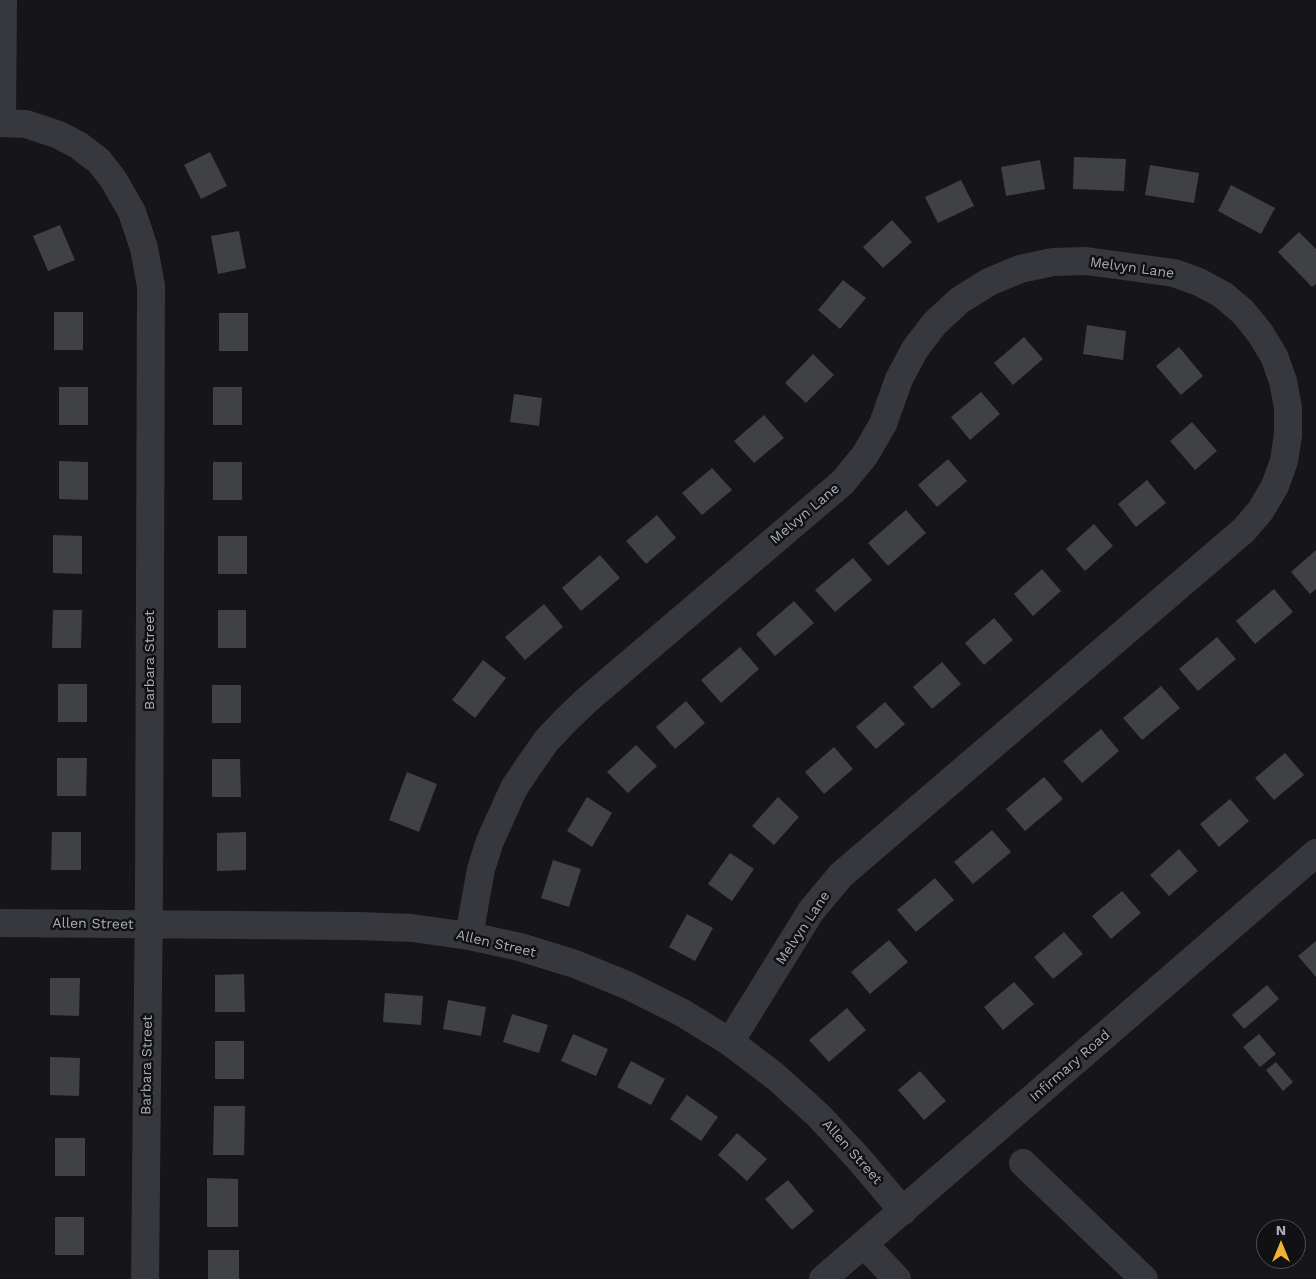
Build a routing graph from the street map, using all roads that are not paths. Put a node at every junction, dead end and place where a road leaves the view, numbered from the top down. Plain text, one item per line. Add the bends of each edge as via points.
1 (3, 0) edge
2 (1, 123) edge
3 (1316, 853) edge
4 (0, 923) edge
5 (148, 925) junction
6 (470, 936) junction
7 (730, 1042) junction
8 (1023, 1163) dead end
9 (903, 1211) junction
10 (864, 1244) junction
11 (145, 1279) edge
12 (823, 1279) edge
13 (897, 1279) edge
14 (1144, 1279) edge

1 - 2 street
2 - 5 street, Barbara Street via 26,124 59,135 99,162 132,212 148,267 152,325
3 - 9 street, Infirmary Road
4 - 5 street, Allen Street
5 - 6 street, Allen Street via 358,926 412,928
5 - 11 street, Barbara Street
6 - 7 street, Allen Street via 557,958 629,986
6 - 7 street, Melvyn Lane via 481,869 490,841 514,788 547,740 588,699 843,482 865,455 883,424 899,379 915,349 960,300 989,282 1020,269 1053,262 1086,261 1174,273 1222,295 1243,312 1274,356 1288,408 1284,461 1261,510 1244,530 841,875 811,911
7 - 9 street, Allen Street via 819,1116
8 - 14 street
9 - 10 street, Infirmary Road
10 - 12 street, Infirmary Road
10 - 13 street

